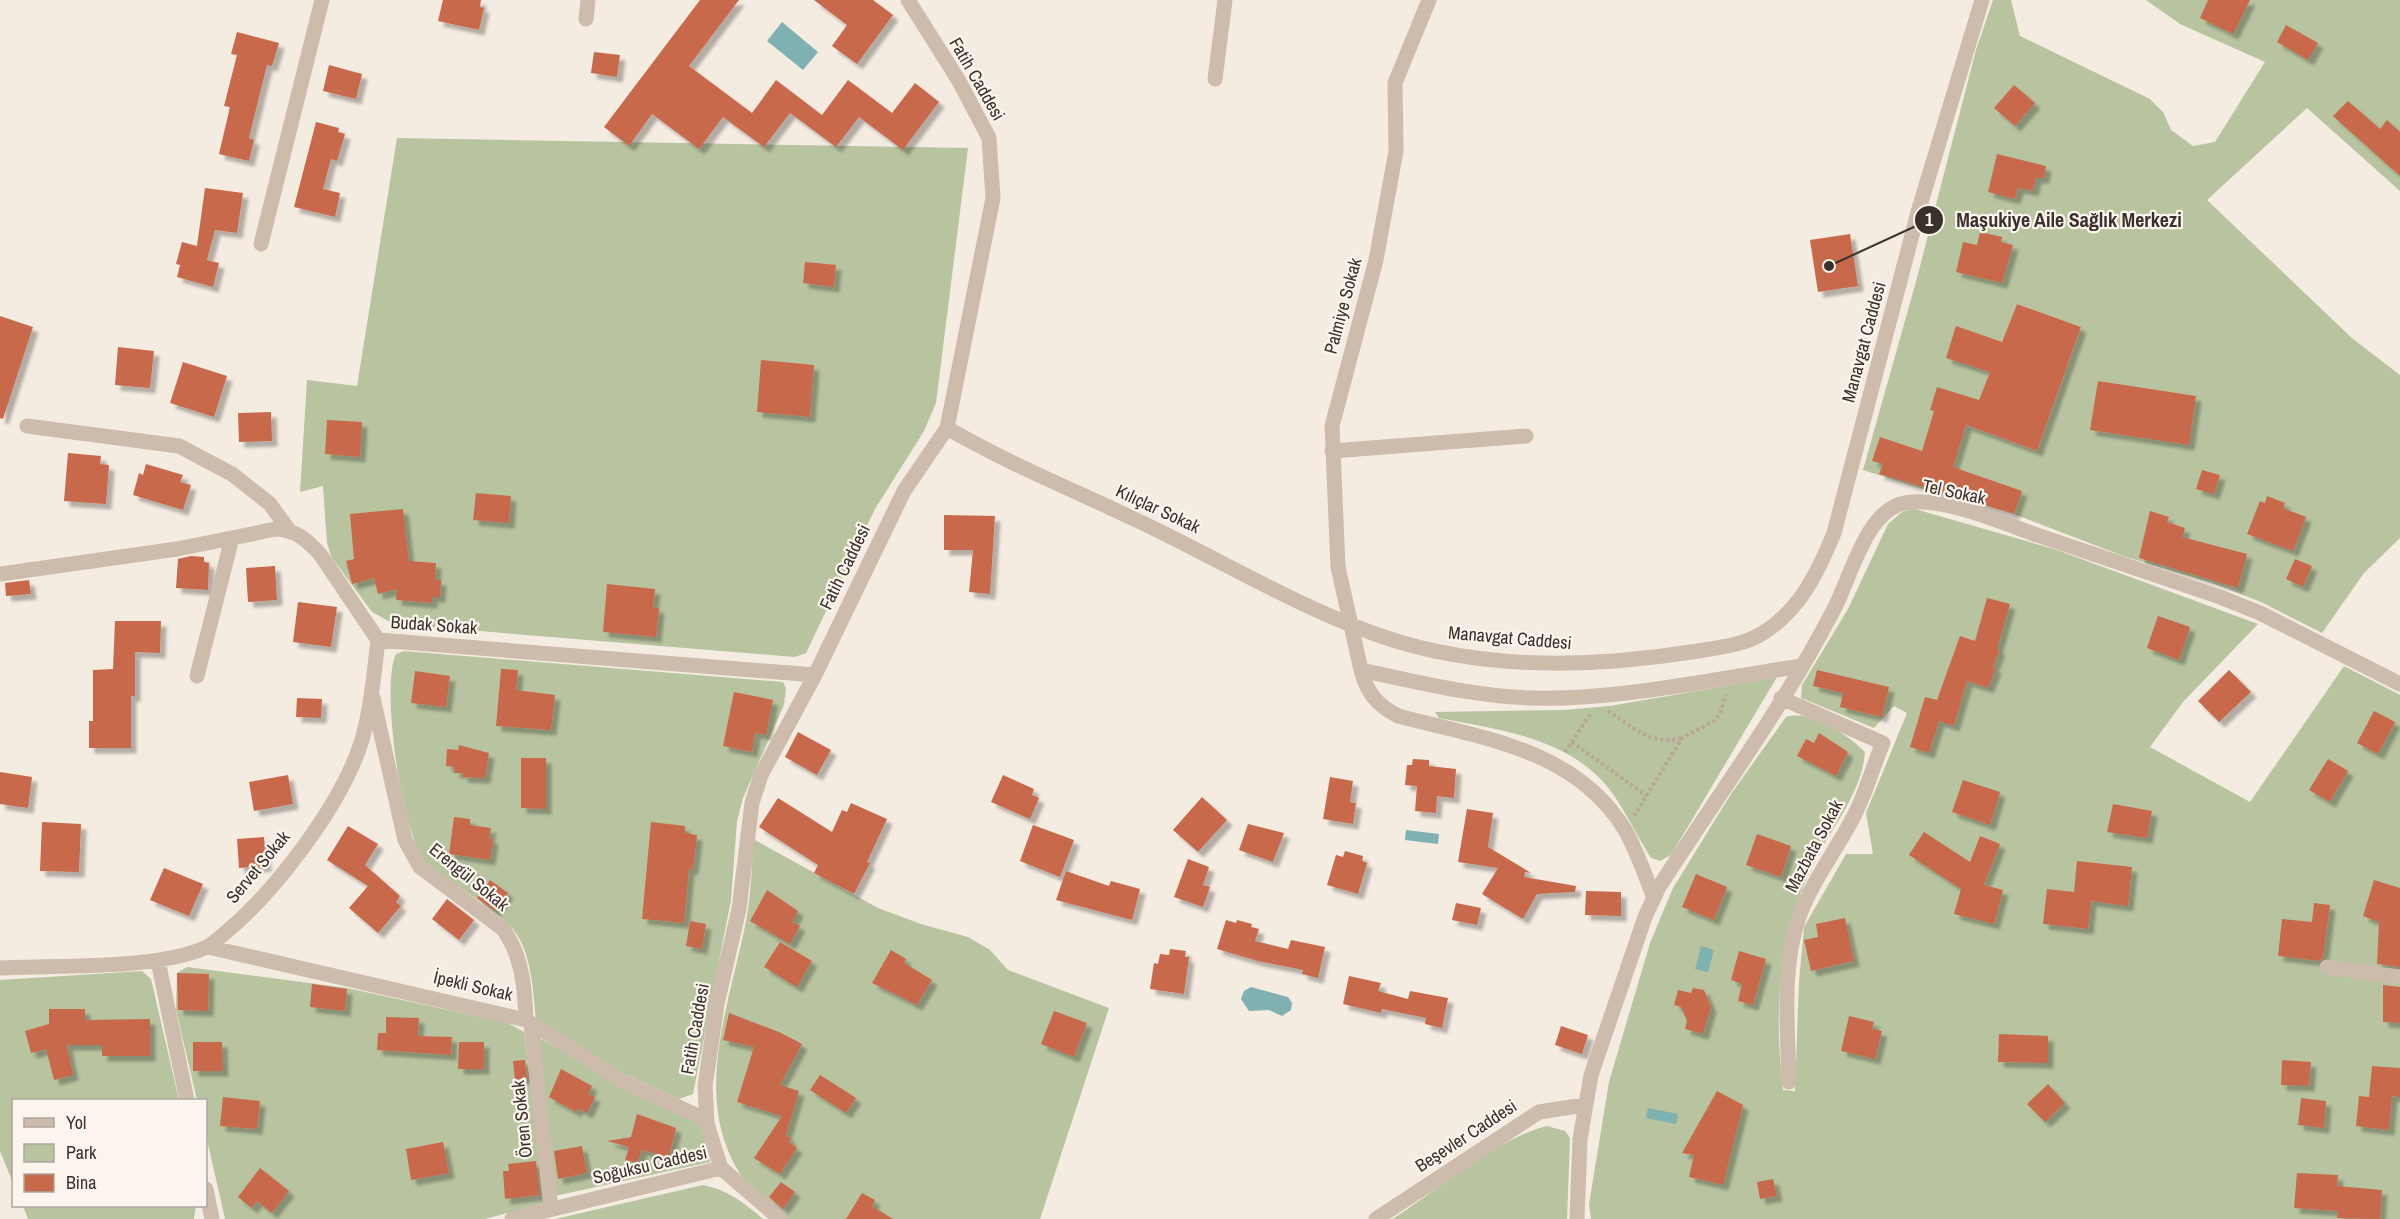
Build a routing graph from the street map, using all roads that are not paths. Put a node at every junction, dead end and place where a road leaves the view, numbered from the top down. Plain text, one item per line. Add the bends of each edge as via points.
1 (322, 0) edge
2 (588, 0) edge
3 (908, 0) edge
4 (1225, 0) edge
5 (1429, 0) edge
6 (1982, 0) edge
7 (586, 19) dead end
8 (1215, 79) dead end
9 (261, 244) dead end
10 (27, 426) dead end
11 (947, 428) junction
12 (1526, 436) dead end
13 (1332, 451) junction
14 (288, 529) junction
15 (232, 538) junction
16 (0, 574) edge
17 (1352, 626) junction
18 (378, 640) junction
19 (1802, 666) junction
20 (1361, 670) junction
21 (815, 675) junction
22 (197, 676) dead end
23 (2400, 684) edge
24 (372, 692) junction
25 (1781, 698) junction
26 (1654, 898) junction
27 (208, 947) junction
28 (158, 961) junction
29 (0, 968) edge
30 (2327, 968) dead end
31 (2400, 977) edge
32 (529, 1022) junction
33 (1789, 1082) dead end
34 (187, 1099) edge
35 (1584, 1105) junction
36 (707, 1120) junction
37 (721, 1168) junction
38 (207, 1194) edge
39 (552, 1209) junction
40 (212, 1219) edge
41 (512, 1219) edge
42 (780, 1219) edge
43 (1376, 1219) edge
44 (1577, 1219) edge

1 - 9 street
2 - 7 street
3 - 11 street, Fatih Caddesi via 989,138 993,198
4 - 8 street
5 - 13 street, Palmiye Sokak via 1395,83 1396,151 1376,260 1332,426
6 - 17 street, Manavgat Caddesi via 1918,212 1834,532 1796,605 1763,633 1743,643 1608,663 1465,656 1406,644
10 - 14 street, Budak Sokak via 179,446 240,480 270,504
11 - 17 street, Kılıçlar Sokak via 988,452
11 - 21 street, Fatih Caddesi via 904,491
12 - 13 street
13 - 17 street, Palmiye Sokak via 1338,567
14 - 15 street
14 - 18 street, Budak Sokak via 320,554
15 - 16 street
15 - 22 street
17 - 20 street
18 - 21 street, Budak Sokak
18 - 24 street, Servet Sokak
19 - 20 street via 1610,695 1530,698 1463,692
19 - 23 street, Tel Sokak via 1877,519 1894,505 1919,502 1968,512 2220,597 2260,613
19 - 25 street, Tel Sokak
20 - 26 street via 1372,698 1398,716 1500,741 1556,764 1584,783 1603,800 1624,829
21 - 36 street, Fatih Caddesi via 761,775 752,803 739,909 717,1004 705,1086
24 - 27 street, Servet Sokak via 361,741 348,776 331,805 248,914
24 - 32 street, Erengül Sokak via 405,840 413,857 420,867 503,928 510,938 525,991
25 - 26 street, Tel Sokak
25 - 33 street, Mazbata Sokak via 1883,743 1855,814 1799,918 1788,997
26 - 35 street via 1621,984
27 - 28 street, Servet Sokak
27 - 32 street, İpekli Sokak
28 - 29 street, Servet Sokak
28 - 34 street
30 - 31 street
32 - 36 street, İpekli Sokak via 624,1082
32 - 39 street, Ören Sokak
35 - 43 street, Beşevler Caddesi via 1539,1112
35 - 44 street
36 - 37 street, Fatih Caddesi
37 - 39 street, Soğuksu Caddesi
37 - 42 street, Soğuksu Caddesi
38 - 40 street
39 - 41 street, Soğuksu Caddesi

